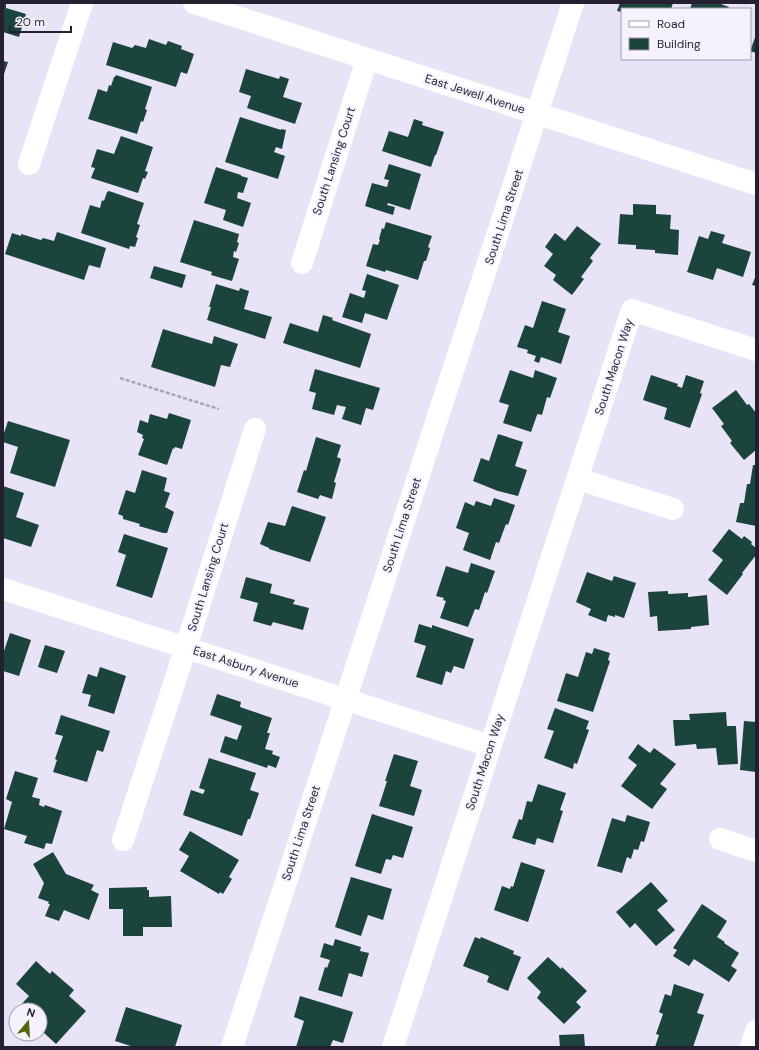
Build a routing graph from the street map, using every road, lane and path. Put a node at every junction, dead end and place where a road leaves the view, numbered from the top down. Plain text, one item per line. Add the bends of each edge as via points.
1 (82, 3) edge
2 (194, 3) edge
3 (573, 3) edge
4 (367, 59) junction
5 (538, 114) junction
6 (29, 164) dead end
7 (756, 184) edge
8 (302, 263) dead end
9 (756, 350) edge
10 (120, 378) dead end
11 (219, 409) dead end
12 (255, 429) dead end
13 (578, 480) junction
14 (673, 509) dead end
15 (3, 589) edge
16 (186, 647) junction
17 (345, 699) junction
18 (490, 746) junction
19 (720, 839) dead end
20 (123, 840) dead end
21 (756, 851) edge
22 (756, 1031) edge
23 (232, 1047) edge
24 (395, 1047) edge
25 (751, 1047) edge

1 - 6 street
2 - 4 street, East Jewell Avenue
3 - 5 street, South Lima Street
4 - 5 street, East Jewell Avenue
4 - 8 street, South Lansing Court
5 - 7 street, East Jewell Avenue
5 - 17 street, South Lima Street
9 - 13 street, South Macon Way via 632,310
10 - 11 path
12 - 16 street, South Lansing Court
13 - 14 street
13 - 18 street, South Macon Way
15 - 16 street, East Asbury Avenue
16 - 17 street, East Asbury Avenue
16 - 20 street, South Lansing Court
17 - 18 street, East Asbury Avenue
17 - 23 street, South Lima Street
18 - 24 street, South Macon Way
19 - 21 street
22 - 25 street

